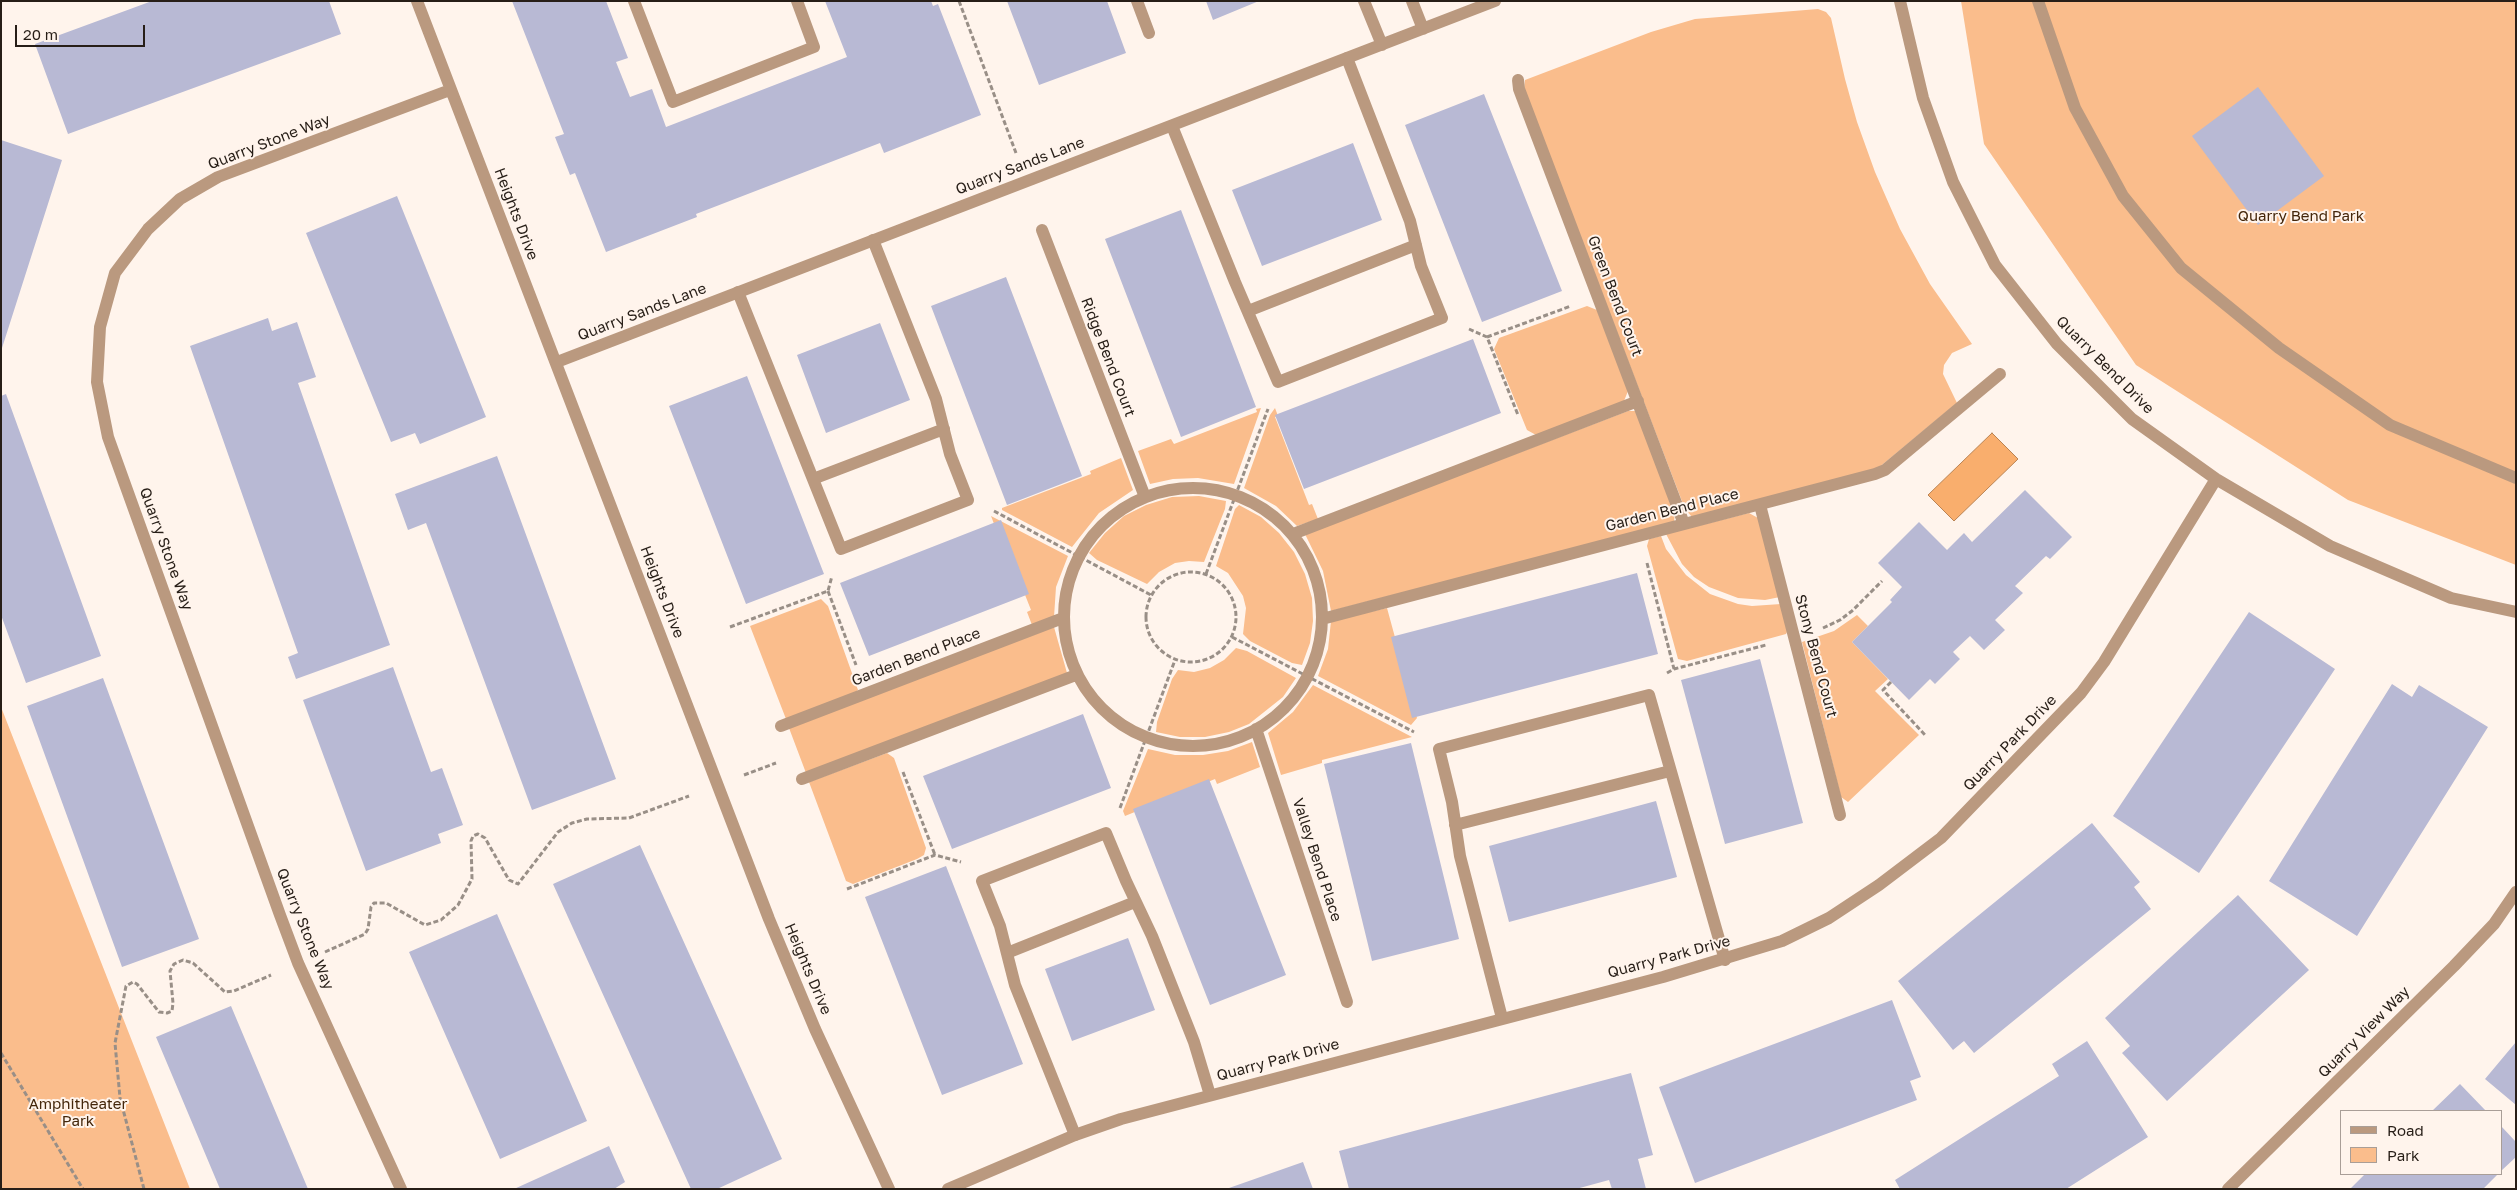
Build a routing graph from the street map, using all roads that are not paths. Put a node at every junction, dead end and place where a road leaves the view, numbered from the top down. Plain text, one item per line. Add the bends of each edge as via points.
1 (417, 1) edge
2 (634, 1) edge
3 (797, 1) edge
4 (1137, 1) edge
5 (1364, 1) edge
6 (1412, 1) edge
7 (1495, 1) edge
8 (1900, 1) edge
9 (2038, 1) edge
10 (1423, 29) junction
11 (1149, 32) dead end
12 (1382, 45) junction
13 (1347, 58) junction
14 (1518, 80) dead end
15 (450, 90) junction
16 (1172, 126) junction
17 (1042, 230) dead end
18 (873, 240) junction
19 (1416, 245) junction
20 (738, 292) junction
21 (1248, 311) junction
22 (557, 362) junction
23 (2000, 374) dead end
24 (1638, 401) junction
25 (944, 429) junction
26 (2516, 478) edge
27 (813, 479) junction
28 (2216, 479) junction
29 (1145, 497) junction
30 (1760, 504) junction
31 (1684, 524) junction
32 (1293, 534) junction
33 (2516, 612) edge
34 (1063, 618) junction
35 (1322, 618) junction
36 (1076, 675) junction
37 (781, 726) dead end
38 (1256, 729) junction
39 (1670, 771) junction
40 (802, 779) dead end
41 (1840, 815) dead end
42 (1456, 825) junction
43 (2516, 892) edge
44 (1135, 902) junction
45 (1007, 953) junction
46 (1725, 960) junction
47 (1347, 1002) dead end
48 (1502, 1018) junction
49 (1210, 1095) junction
50 (1074, 1135) junction
51 (401, 1189) edge
52 (889, 1189) edge
53 (948, 1189) edge
54 (2228, 1189) edge

1 - 15 street, Heights Drive
2 - 3 street via 673,102 814,47
4 - 11 street
5 - 12 street
6 - 10 street
7 - 10 street, Quarry Sands Lane
8 - 28 street, Quarry Bend Drive via 1923,98 1952,182 1995,264 2056,344 2132,419
9 - 26 street via 2075,108 2123,196 2181,268 2279,348 2390,424
10 - 12 street, Quarry Sands Lane
12 - 13 street, Quarry Sands Lane
13 - 16 street, Quarry Sands Lane
13 - 19 street
14 - 24 street, Green Bend Court
15 - 22 street, Heights Drive
15 - 51 street, Quarry Stone Way via 218,177 180,199 148,229 115,274 100,327 97,382 108,437 298,963
16 - 18 street, Quarry Sands Lane
16 - 21 street
17 - 29 street, Ridge Bend Court
18 - 20 street, Quarry Sands Lane
18 - 25 street via 936,399
19 - 21 street
19 - 21 street via 1442,318 1278,382
20 - 22 street, Quarry Sands Lane
20 - 27 street
22 - 52 street, Heights Drive via 815,1029
23 - 30 street, Garden Bend Place via 1885,470
24 - 31 street, Green Bend Court
24 - 32 street
25 - 27 street
25 - 27 street via 968,500 841,549
28 - 33 street, Quarry Bend Drive via 2330,546 2451,598
28 - 46 street, Quarry Park Drive via 2104,662 2081,693 1941,838 1829,918 1782,941
29 - 32 street via 1190,487 1236,494 1276,517
29 - 34 street via 1106,520 1078,556 1064,596
30 - 31 street, Garden Bend Place
30 - 41 street, Stony Bend Court
31 - 35 street, Garden Bend Place
32 - 35 street via 1306,552 1315,574
34 - 36 street via 1064,638
34 - 37 street, Garden Bend Place
35 - 38 street via 1320,638 1308,676 1277,715
36 - 38 street via 1089,696 1106,713 1147,738 1174,745 1202,746 1230,740
36 - 40 street
38 - 47 street, Valley Bend Place
39 - 42 street
39 - 42 street via 1649,695 1439,749
39 - 46 street
42 - 48 street via 1460,856
43 - 54 street, Quarry View Way via 2494,924 2454,966
44 - 45 street
44 - 45 street via 1106,833 982,881
44 - 49 street via 1194,1042
45 - 50 street via 1019,994
46 - 48 street, Quarry Park Drive
48 - 49 street, Quarry Park Drive
49 - 50 street, Quarry Park Drive via 1121,1118
50 - 53 street, Quarry Park Drive

